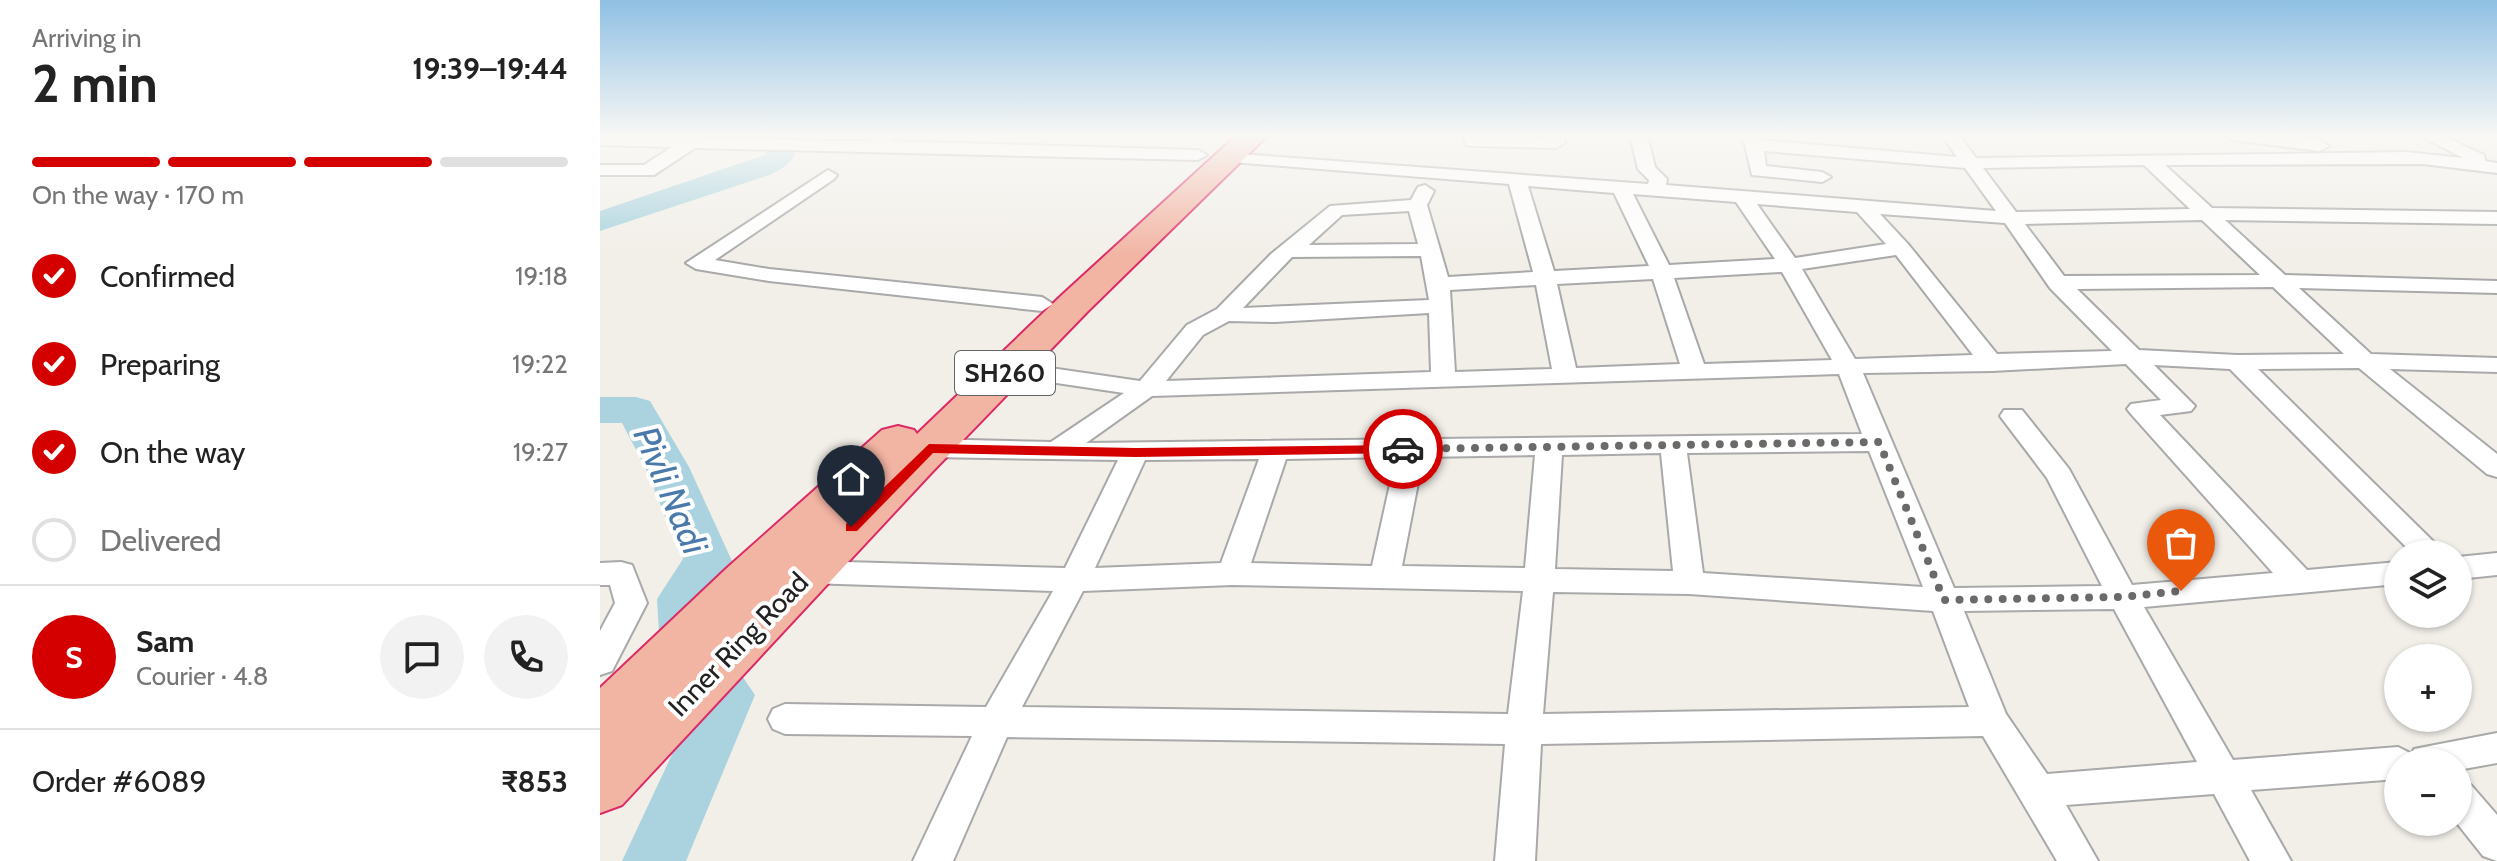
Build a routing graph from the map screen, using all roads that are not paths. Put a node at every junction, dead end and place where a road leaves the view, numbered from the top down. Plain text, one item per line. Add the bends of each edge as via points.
1 (828, 175) dead end
2 (1192, 175) edge
3 (1198, 175) edge
4 (1349, 175) edge
5 (1434, 175) edge
6 (1465, 175) edge
7 (1654, 175) edge
8 (1803, 175) edge
9 (1979, 175) edge
10 (2166, 175) edge
11 (1822, 177) dead end
12 (1517, 179) junction
13 (1621, 188) junction
14 (1655, 191) junction
15 (1743, 198) junction
16 (1417, 205) junction
17 (1864, 208) junction
18 (1337, 210) junction
19 (2208, 214) junction
20 (2010, 218) junction
21 (2497, 218) edge
22 (1901, 248) junction
23 (1430, 250) junction
24 (1288, 251) junction
25 (1789, 265) junction
26 (1661, 270) junction
27 (1545, 276) junction
28 (2279, 281) junction
29 (2058, 283) junction
30 (2497, 287) edge
31 (1439, 295) junction
32 (1042, 304) junction
33 (1225, 314) junction
34 (2132, 357) junction
35 (2365, 361) junction
36 (2237, 362) junction
37 (1992, 364) junction
38 (2497, 365) edge
39 (1848, 367) junction
40 (1009, 369) junction
41 (1695, 372) junction
42 (1565, 375) junction
43 (1443, 379) junction
44 (1146, 389) junction
45 (2013, 416) dead end
46 (1879, 442) junction
47 (1549, 445) junction
48 (1673, 445) junction
49 (929, 448) junction
50 (1411, 449) junction
51 (1057, 451) junction
52 (1275, 451) junction
53 (1136, 452) junction
54 (2497, 468) edge
55 (2417, 540) edge
56 (2495, 566) edge
57 (2472, 567) edge
58 (808, 572) junction
59 (600, 574) edge
60 (1232, 574) junction
61 (2384, 574) edge
62 (1384, 578) junction
63 (1074, 580) junction
64 (2298, 580) junction
65 (1538, 581) junction
66 (1689, 583) junction
67 (2123, 597) junction
68 (755, 600) junction
69 (1944, 600) junction
70 (625, 699) edge
71 (785, 719) dead end
72 (1992, 721) junction
73 (996, 722) junction
74 (1524, 729) junction
75 (2497, 748) edge
76 (2472, 752) edge
77 (2384, 764) edge
78 (2225, 776) junction
79 (2030, 780) junction
80 (600, 785) edge
81 (2472, 814) edge
82 (2497, 843) edge
83 (933, 861) edge
84 (1515, 861) edge
85 (2078, 861) edge
86 (2271, 861) edge

1 - 32 street via 696,263
2 - 32 highway, Inner Ring Road / SH260
3 - 40 highway, Inner Ring Road / SH260
4 - 18 street via 1352,185
5 - 16 street
6 - 12 street
7 - 14 street
8 - 11 street
9 - 20 street
10 - 19 street
12 - 13 street
12 - 27 street
13 - 14 street
13 - 26 street
14 - 15 street
15 - 17 street
15 - 25 street
16 - 18 street
16 - 23 street
17 - 20 street
17 - 22 street
18 - 24 street
19 - 20 street
19 - 21 street
19 - 28 street
20 - 29 street
22 - 25 street
22 - 37 street
23 - 24 street
23 - 31 street
24 - 33 street
25 - 26 street
25 - 39 street
26 - 27 street
26 - 41 street
27 - 31 street
27 - 42 street
28 - 29 street
28 - 30 street
28 - 35 street
29 - 34 street
31 - 33 street via 1275,315
31 - 43 street
32 - 68 highway, Inner Ring Road / SH260
33 - 44 street via 1195,330
34 - 36 street
34 - 37 street
34 - 64 street via 2182,406 2140,409
35 - 36 street
35 - 38 street
35 - 54 street
36 - 55 street
37 - 39 street
39 - 41 street
39 - 46 street
40 - 44 street
40 - 49 highway, Inner Ring Road / SH260
41 - 42 street
42 - 43 street
43 - 44 street
44 - 51 street
45 - 67 street via 2059,475
46 - 48 street
46 - 69 street
47 - 48 street
47 - 50 street
47 - 65 street
48 - 66 street
49 - 51 street
49 - 58 highway, Inner Ring Road / SH260
50 - 52 street
50 - 62 street
51 - 53 street
52 - 53 street
52 - 60 street
53 - 63 street
56 - 57 street
58 - 63 street
58 - 68 highway, Inner Ring Road / SH260
59 - 70 street via 621,573 631,603
60 - 62 street
60 - 63 street
61 - 64 street
62 - 65 street
63 - 73 street
64 - 67 street
65 - 66 street
65 - 74 street
66 - 69 street
67 - 69 street
67 - 78 street
68 - 70 highway, Inner Ring Road / SH260
69 - 72 street
70 - 80 highway, Inner Ring Road / SH260
71 - 73 street
72 - 74 street
72 - 79 street
73 - 74 street
73 - 83 street
74 - 84 street
75 - 76 street
77 - 78 street
78 - 79 street via 2038,791
78 - 86 street
79 - 85 street
81 - 82 street

